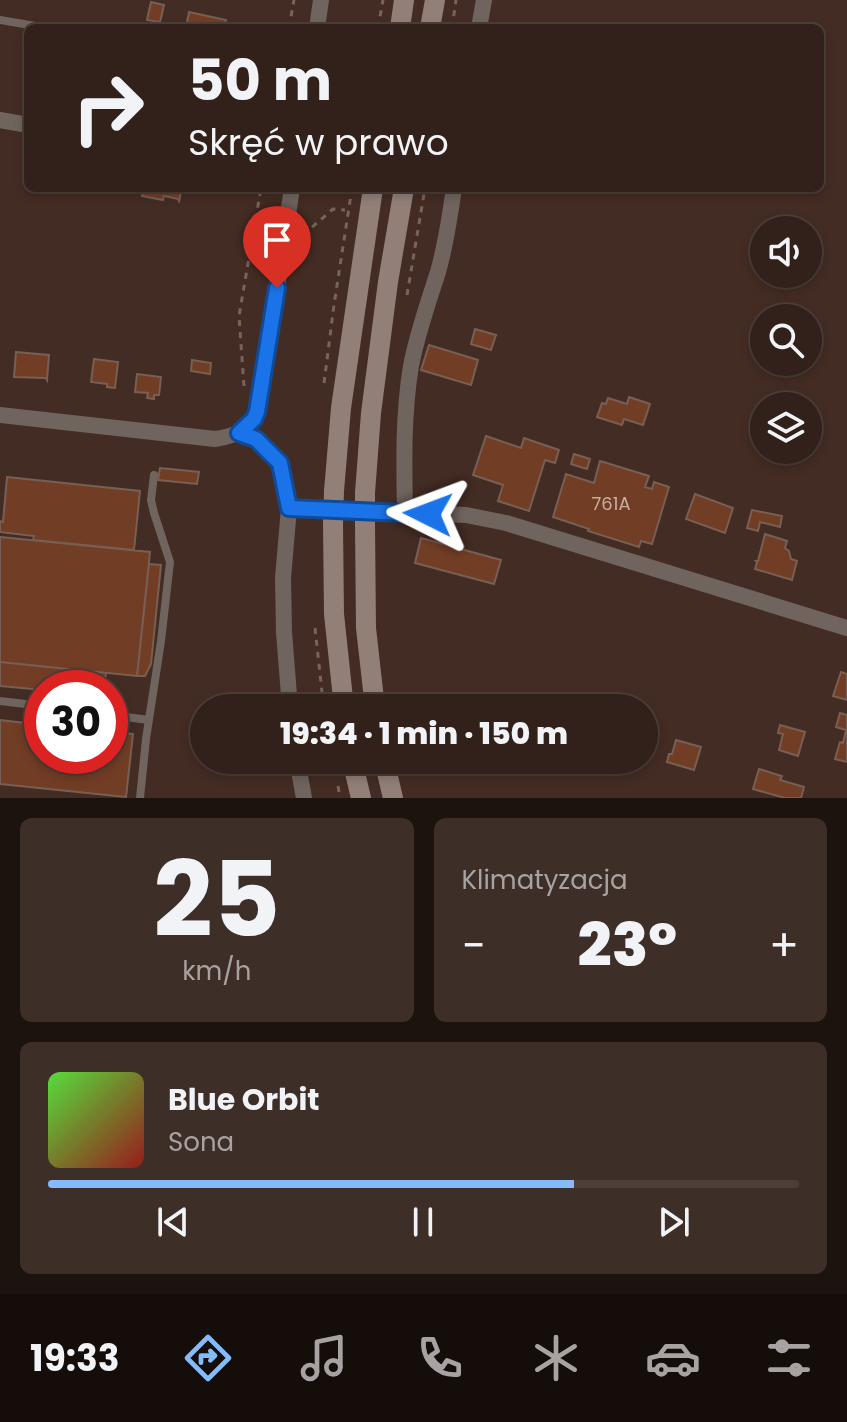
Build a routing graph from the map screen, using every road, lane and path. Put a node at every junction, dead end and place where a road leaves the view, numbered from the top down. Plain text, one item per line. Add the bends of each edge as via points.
1 (294, 0) edge
2 (321, 0) edge
3 (383, 0) edge
4 (404, 0) edge
5 (435, 0) edge
6 (456, 0) edge
7 (484, 0) edge
8 (0, 20) edge
9 (24, 24) edge
10 (290, 24) edge
11 (318, 24) edge
12 (379, 24) edge
13 (401, 24) edge
14 (431, 24) edge
15 (453, 24) edge
16 (480, 24) edge
17 (0, 120) edge
18 (24, 124) edge
19 (260, 192) edge
20 (291, 192) edge
21 (372, 192) edge
22 (403, 192) edge
23 (453, 192) edge
24 (345, 210) dead end
25 (254, 228) junction
26 (277, 231) dead end
27 (294, 234) dead end
28 (244, 388) dead end
29 (0, 415) edge
30 (239, 433) junction
31 (154, 475) dead end
32 (289, 508) junction
33 (405, 512) junction
34 (847, 628) edge
35 (289, 694) edge
36 (343, 694) edge
37 (373, 694) edge
38 (0, 701) edge
39 (24, 704) edge
40 (128, 717) edge
41 (149, 720) junction
42 (300, 774) edge
43 (355, 774) edge
44 (387, 774) edge
45 (140, 798) edge
46 (304, 798) edge
47 (361, 798) edge
48 (393, 798) edge

1 - 10 path
2 - 11 street
3 - 12 path
4 - 13 main road
5 - 14 main road
6 - 15 path
7 - 16 street
8 - 9 lane
17 - 18 street
19 - 25 path
20 - 30 street via 257,412
21 - 36 main road, bridge via 334,491 334,614
22 - 37 main road, bridge via 371,413 365,493 366,628
23 - 33 street via 411,365
24 - 27 path via 333,209 305,235
25 - 26 path
25 - 28 path via 239,316
29 - 30 street via 215,439
30 - 32 street via 256,439 280,463
31 - 41 lane via 151,500 170,562
32 - 33 street
32 - 35 street via 283,578
33 - 34 street via 506,523
38 - 39 lane
40 - 41 lane
41 - 45 lane
42 - 46 street
43 - 47 main road
44 - 48 main road

